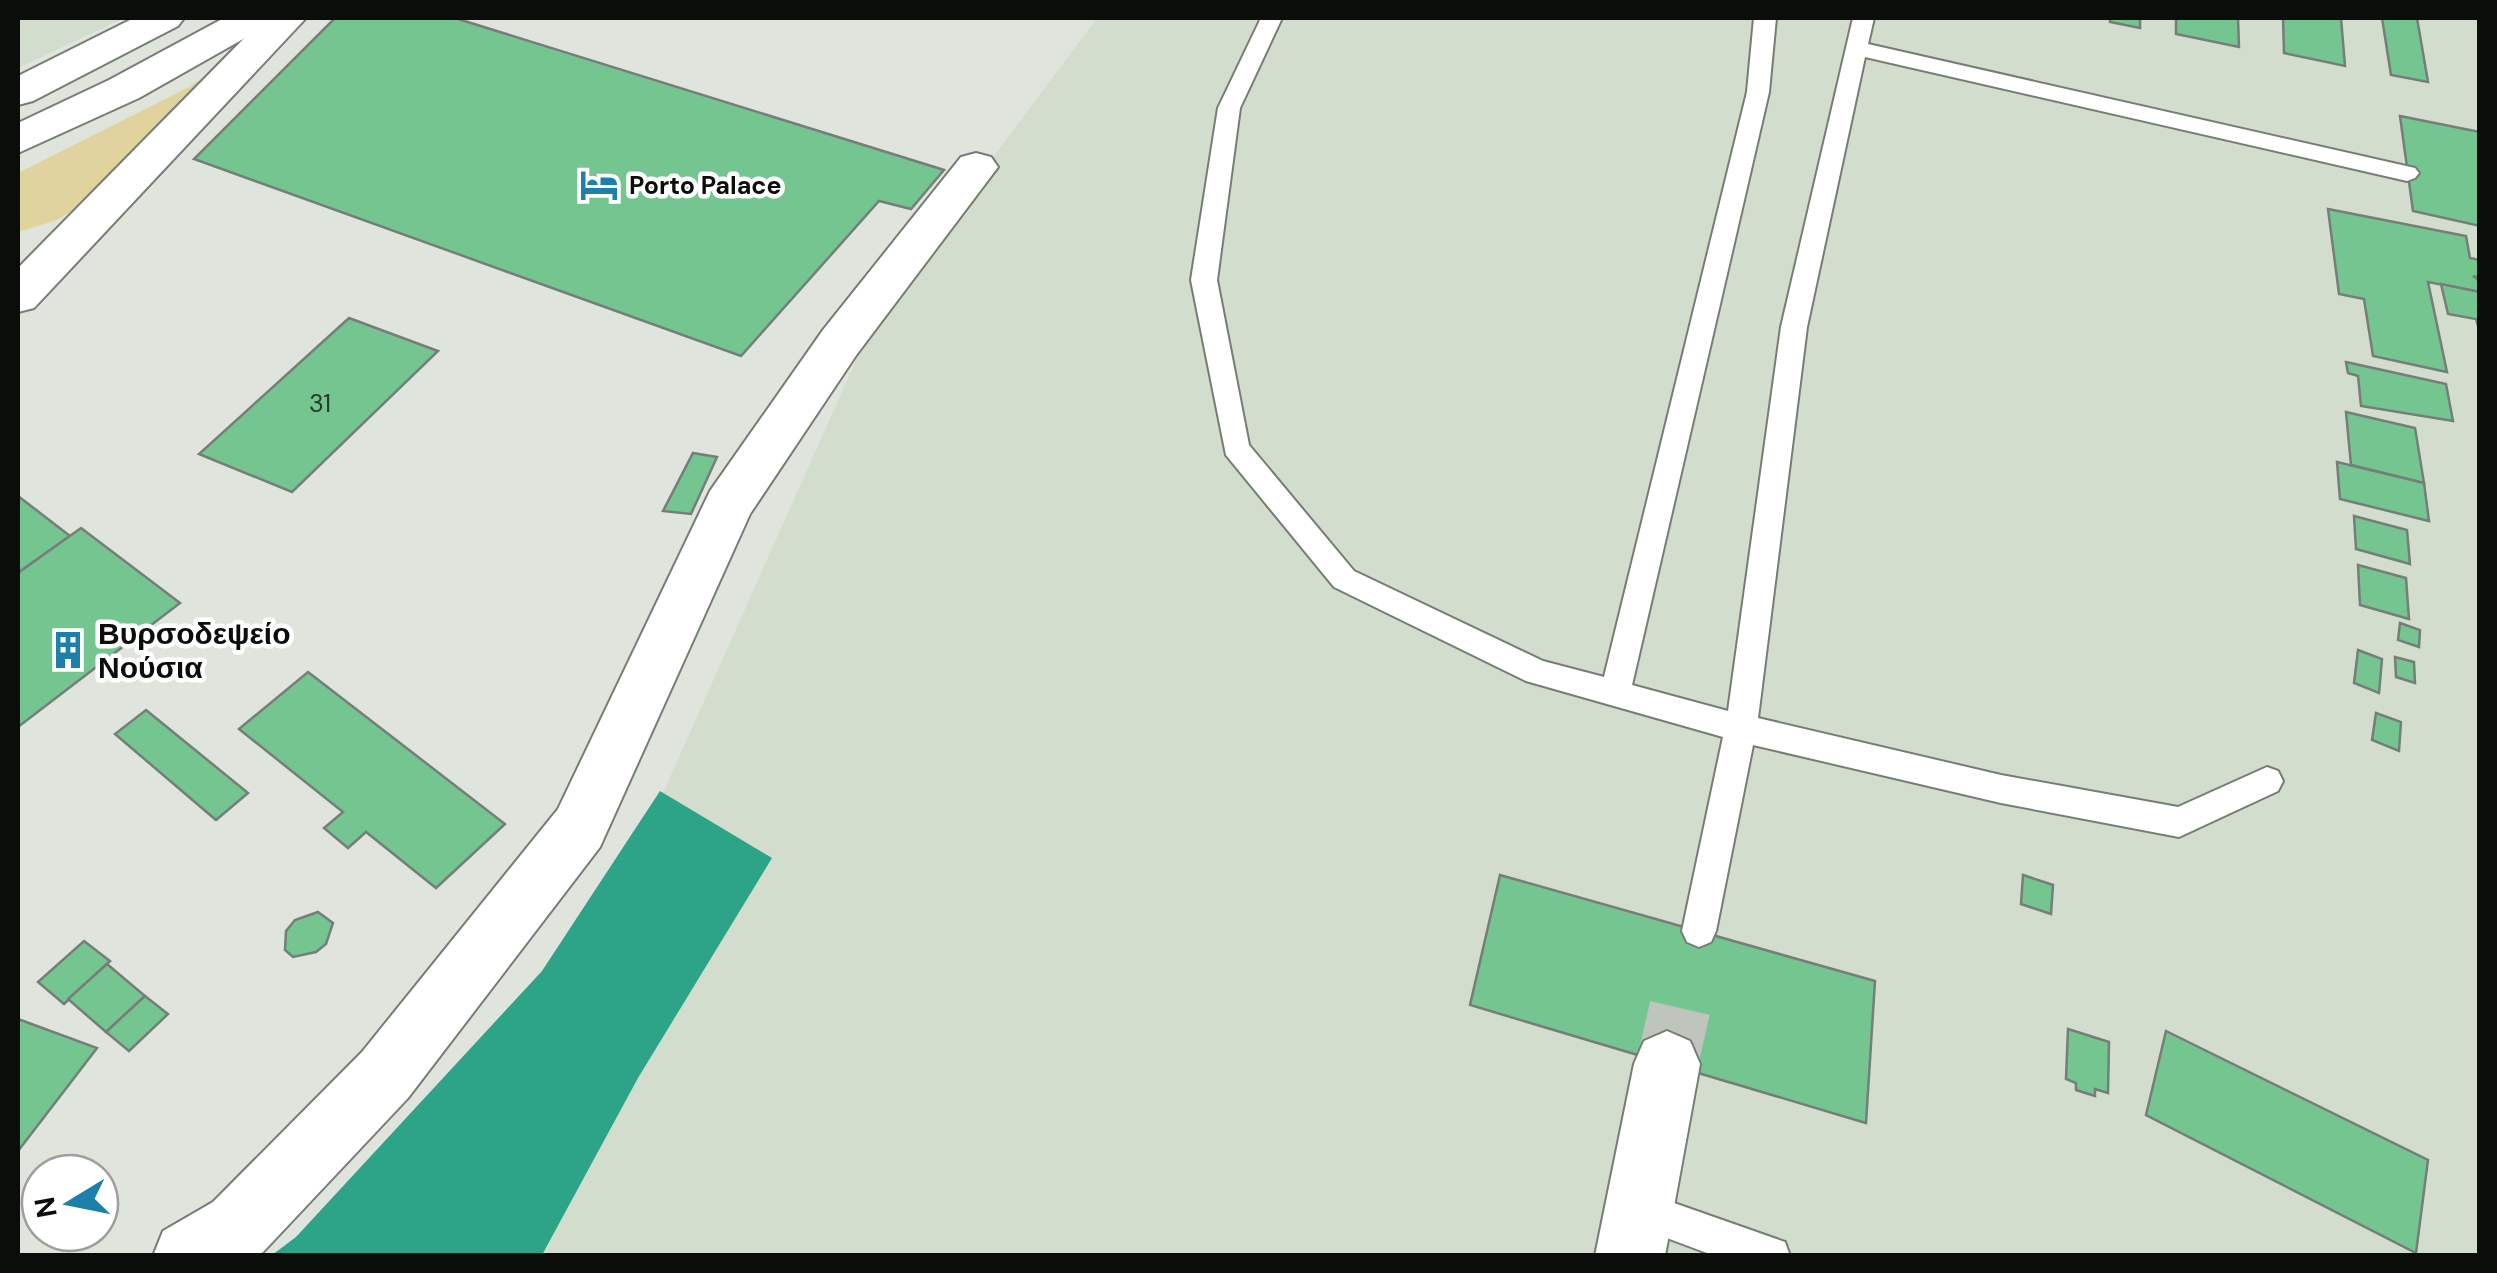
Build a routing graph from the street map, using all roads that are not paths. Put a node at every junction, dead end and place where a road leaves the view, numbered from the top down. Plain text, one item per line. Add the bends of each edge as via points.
1 (164, 18) edge
2 (252, 18) edge
3 (286, 18) edge
4 (1271, 18) edge
5 (1765, 18) edge
6 (1863, 18) edge
7 (1856, 48) junction
8 (18, 92) edge
9 (18, 139) edge
10 (976, 168) dead end
11 (2407, 173) dead end
12 (18, 296) edge
13 (1615, 694) junction
14 (1741, 728) junction
15 (2268, 781) dead end
16 (1699, 932) dead end
17 (1667, 1064) tunnel mouth
18 (1633, 1232) edge
19 (188, 1256) edge
20 (1771, 1256) edge

1 - 8 street
2 - 9 street
3 - 12 street
4 - 13 lane via 1229,108 1204,280 1236,448 1344,579 1537,672
5 - 13 lane via 1758,92
6 - 7 lane
7 - 11 lane
7 - 14 lane via 1794,327
10 - 19 street via 840,342 728,505 580,828 384,1075 238,1227
13 - 14 lane
14 - 15 lane via 2178,822
14 - 16 lane
17 - 18 street
18 - 20 lane

